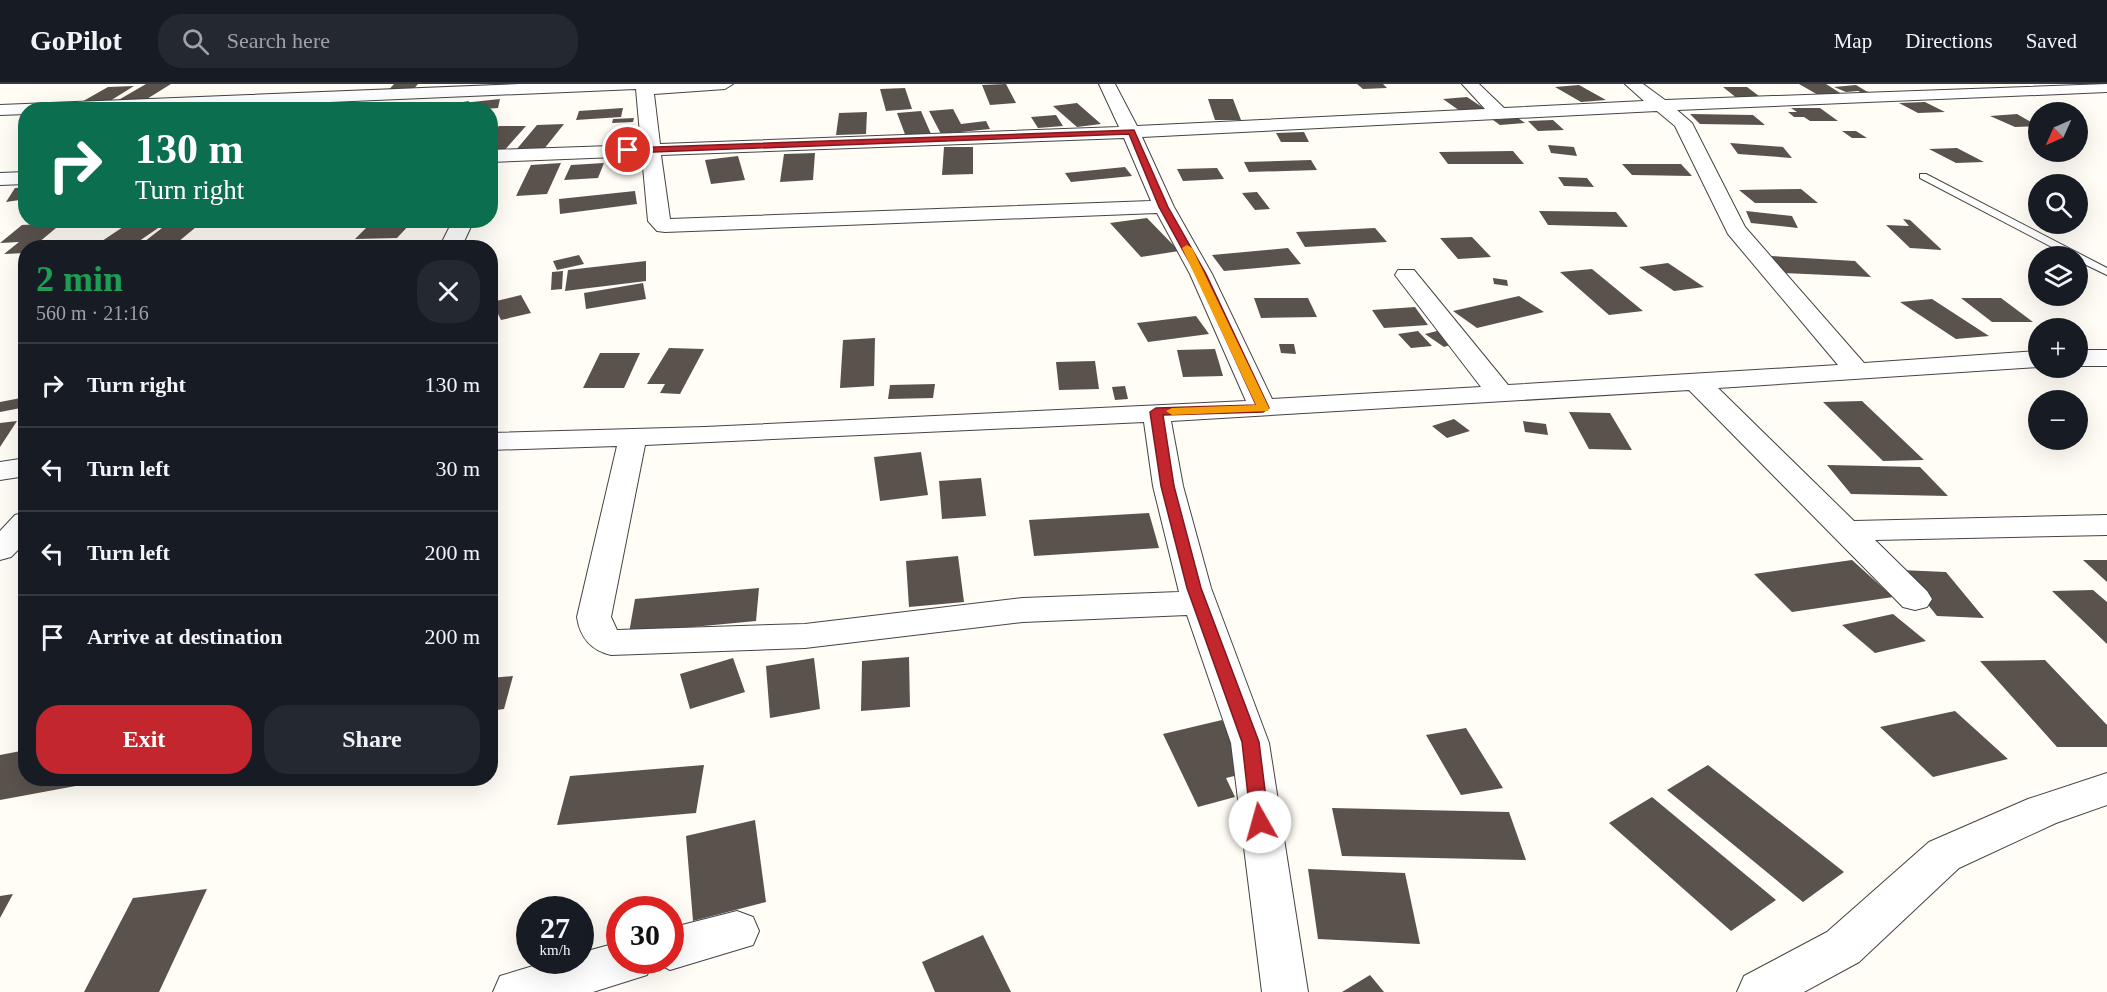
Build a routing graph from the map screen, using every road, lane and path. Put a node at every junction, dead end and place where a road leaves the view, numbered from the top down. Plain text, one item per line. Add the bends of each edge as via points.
1 (724, 84) edge
2 (1107, 84) edge
3 (1470, 84) edge
4 (1633, 84) edge
5 (1788, 84) edge
6 (2107, 85) edge
7 (644, 86) edge
8 (1810, 100) junction
9 (215, 102) edge
10 (1663, 106) junction
11 (18, 109) edge
12 (0, 110) edge
13 (1499, 113) junction
14 (1131, 132) junction
15 (650, 150) junction
16 (498, 161) edge
17 (1923, 176) dead end
18 (18, 178) edge
19 (0, 179) edge
20 (1164, 207) junction
21 (2107, 272) edge
22 (1406, 274) dead end
23 (2088, 358) edge
24 (2107, 358) edge
25 (2028, 360) edge
26 (1857, 371) junction
27 (1694, 380) junction
28 (1499, 392) junction
29 (1263, 408) junction
30 (1156, 412) junction
31 (633, 437) junction
32 (498, 442) edge
33 (18, 468) edge
34 (0, 471) edge
35 (2107, 525) edge
36 (18, 531) edge
37 (1846, 531) junction
38 (0, 550) edge
39 (1915, 599) dead end
40 (1200, 603) junction
41 (2107, 789) edge
42 (1285, 992) edge
43 (1760, 992) edge

1 - 7 street
2 - 14 street
3 - 13 street
4 - 10 street
5 - 8 street
6 - 8 street
7 - 9 street
7 - 15 street
8 - 10 street
10 - 13 street
10 - 26 street via 1683,123 1736,229
11 - 12 street
13 - 14 street
14 - 15 street
14 - 20 street
15 - 16 street
15 - 20 street via 659,221 671,227
17 - 21 lane
18 - 19 street
20 - 29 street via 1201,274
22 - 28 street
23 - 24 street
25 - 26 street
26 - 27 street
27 - 28 street
27 - 37 street
28 - 29 street
29 - 30 street
30 - 31 street
30 - 40 street via 1168,486
31 - 32 street
31 - 40 street via 594,616 594,626 611,643 805,636 1023,610
33 - 34 street
35 - 37 street
36 - 38 street
37 - 39 street
40 - 42 street via 1250,742
41 - 43 street via 2042,811 1944,855 1843,947

